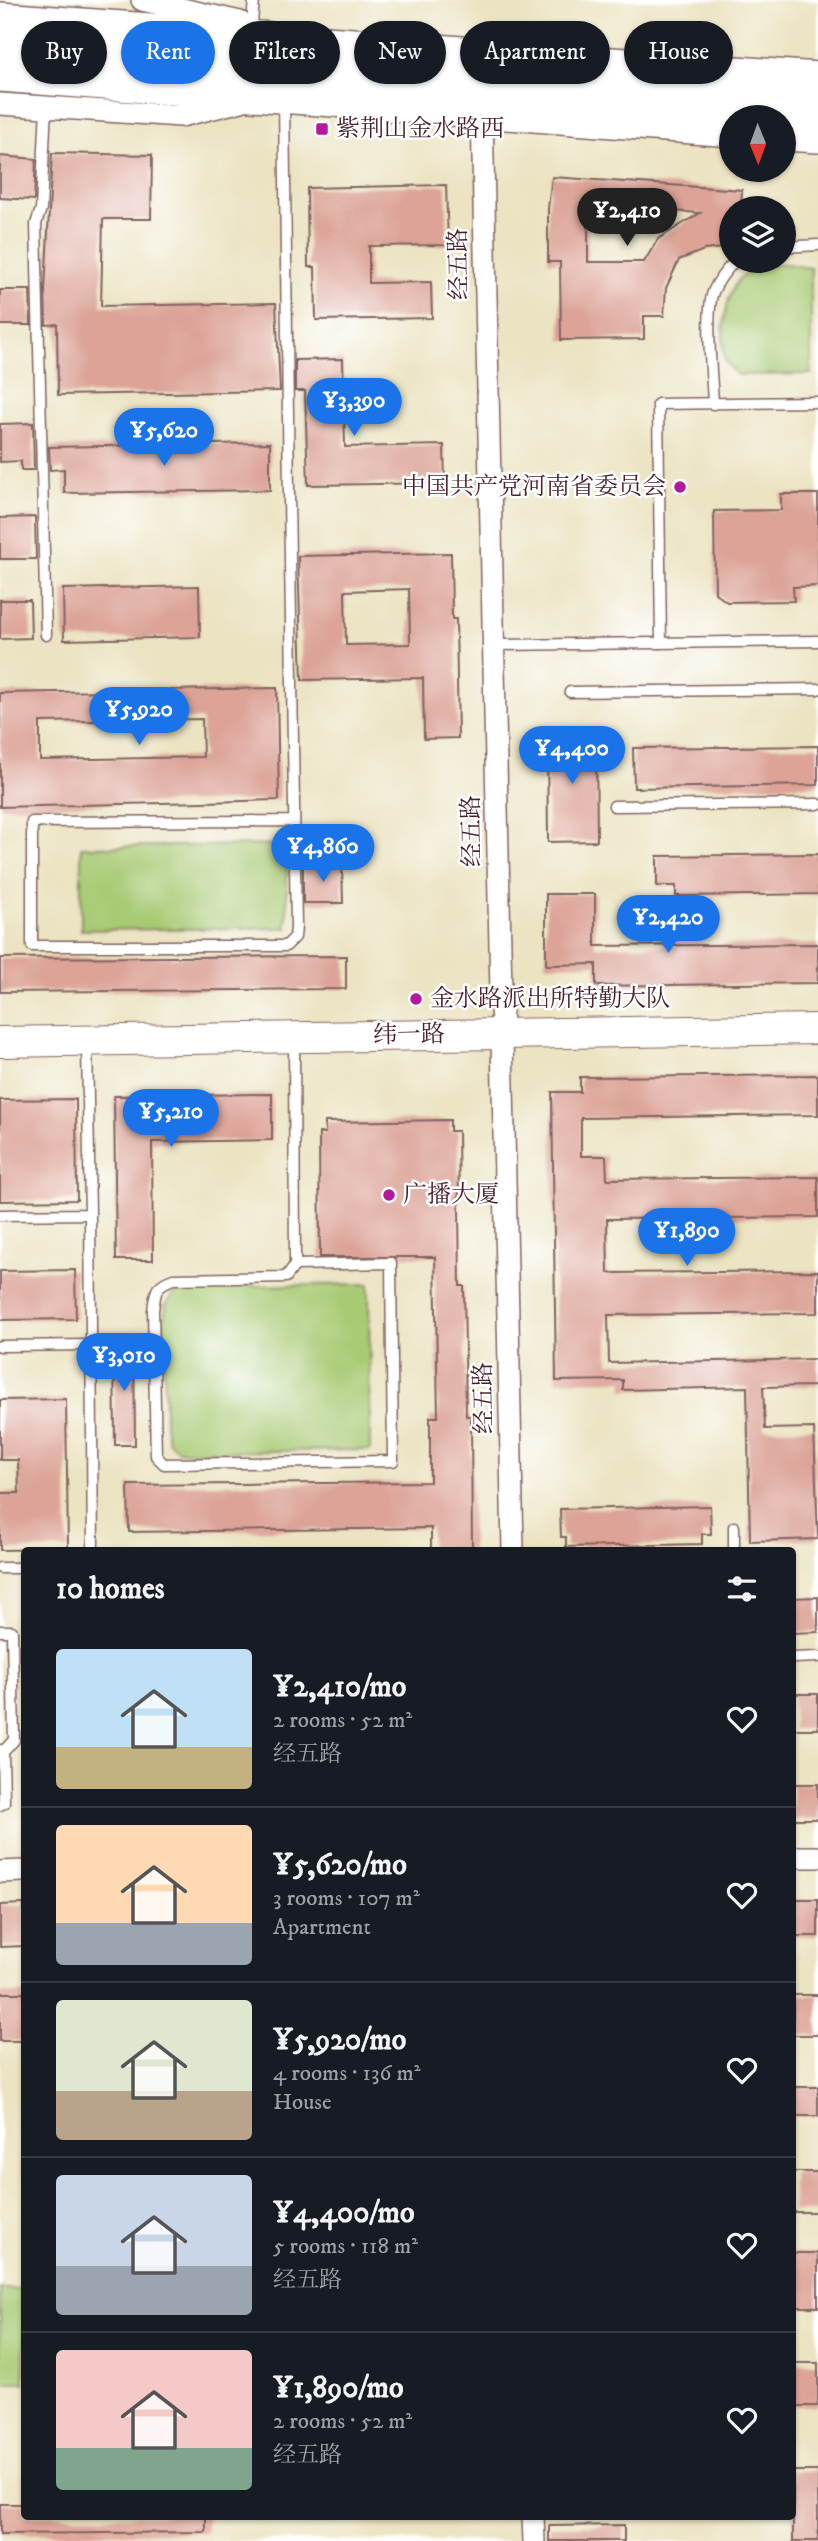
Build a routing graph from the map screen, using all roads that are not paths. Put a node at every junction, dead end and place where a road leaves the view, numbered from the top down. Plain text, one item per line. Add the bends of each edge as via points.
1 (0, 5) edge
2 (147, 8) edge
3 (249, 15) edge
4 (0, 19) edge
5 (0, 46) edge
6 (0, 75) edge
7 (813, 86) edge
8 (275, 96) junction
9 (0, 104) edge
10 (46, 107) junction
11 (482, 111) junction
12 (719, 129) edge
13 (796, 135) edge
14 (818, 136) edge
15 (818, 245) edge
16 (796, 246) edge
17 (724, 273) edge
18 (818, 402) edge
19 (713, 404) junction
20 (46, 635) dead end
21 (818, 641) edge
22 (661, 643) junction
23 (494, 645) junction
24 (818, 689) edge
25 (570, 692) dead end
26 (818, 804) edge
27 (614, 806) dead end
28 (294, 821) junction
29 (818, 1029) edge
30 (503, 1034) junction
31 (294, 1037) junction
32 (87, 1041) junction
33 (0, 1042) edge
34 (90, 1214) junction
35 (0, 1215) edge
36 (295, 1265) junction
37 (91, 1345) junction
38 (0, 1346) edge
39 (734, 1527) dead end
40 (93, 1547) edge
41 (513, 1547) edge
42 (734, 1547) edge
43 (0, 1568) edge
44 (21, 1568) edge
45 (0, 1631) edge
46 (818, 1657) edge
47 (796, 1658) edge
48 (2, 1751) edge
49 (0, 1805) edge
50 (796, 1857) edge
51 (818, 1857) edge
52 (21, 1871) edge
53 (0, 1872) edge
54 (533, 2520) edge
55 (534, 2541) edge

1 - 2 main road
2 - 3 main road
3 - 7 main road
4 - 7 main road
5 - 7 main road
6 - 8 main road
8 - 10 street via 181,116
8 - 11 main road
8 - 28 lane
9 - 10 street
10 - 20 lane via 41,209 36,224
11 - 12 main road
11 - 23 street, 经五路
13 - 14 main road
15 - 16 lane
17 - 19 lane via 712,294 710,313
18 - 19 lane
19 - 22 lane via 658,404
21 - 22 lane
22 - 23 lane
23 - 30 street, 经五路
24 - 25 lane
26 - 27 lane
28 - 28 lane via 296,927 295,937 286,946 32,946 32,822
29 - 30 street, 纬一路
30 - 31 street, 纬一路
30 - 41 street, 经五路
31 - 32 street, 纬一路
31 - 36 lane
32 - 33 street, 纬一路
32 - 34 lane
34 - 35 lane
34 - 37 lane
36 - 36 lane via 391,1264 393,1461 163,1464 156,1456 156,1291 173,1279 286,1277
37 - 38 lane
37 - 40 lane
39 - 42 lane
43 - 44 lane
45 - 48 lane via 12,1631 14,1740
46 - 47 lane
48 - 49 lane via 4,1803
50 - 51 street
52 - 53 street
54 - 55 street

